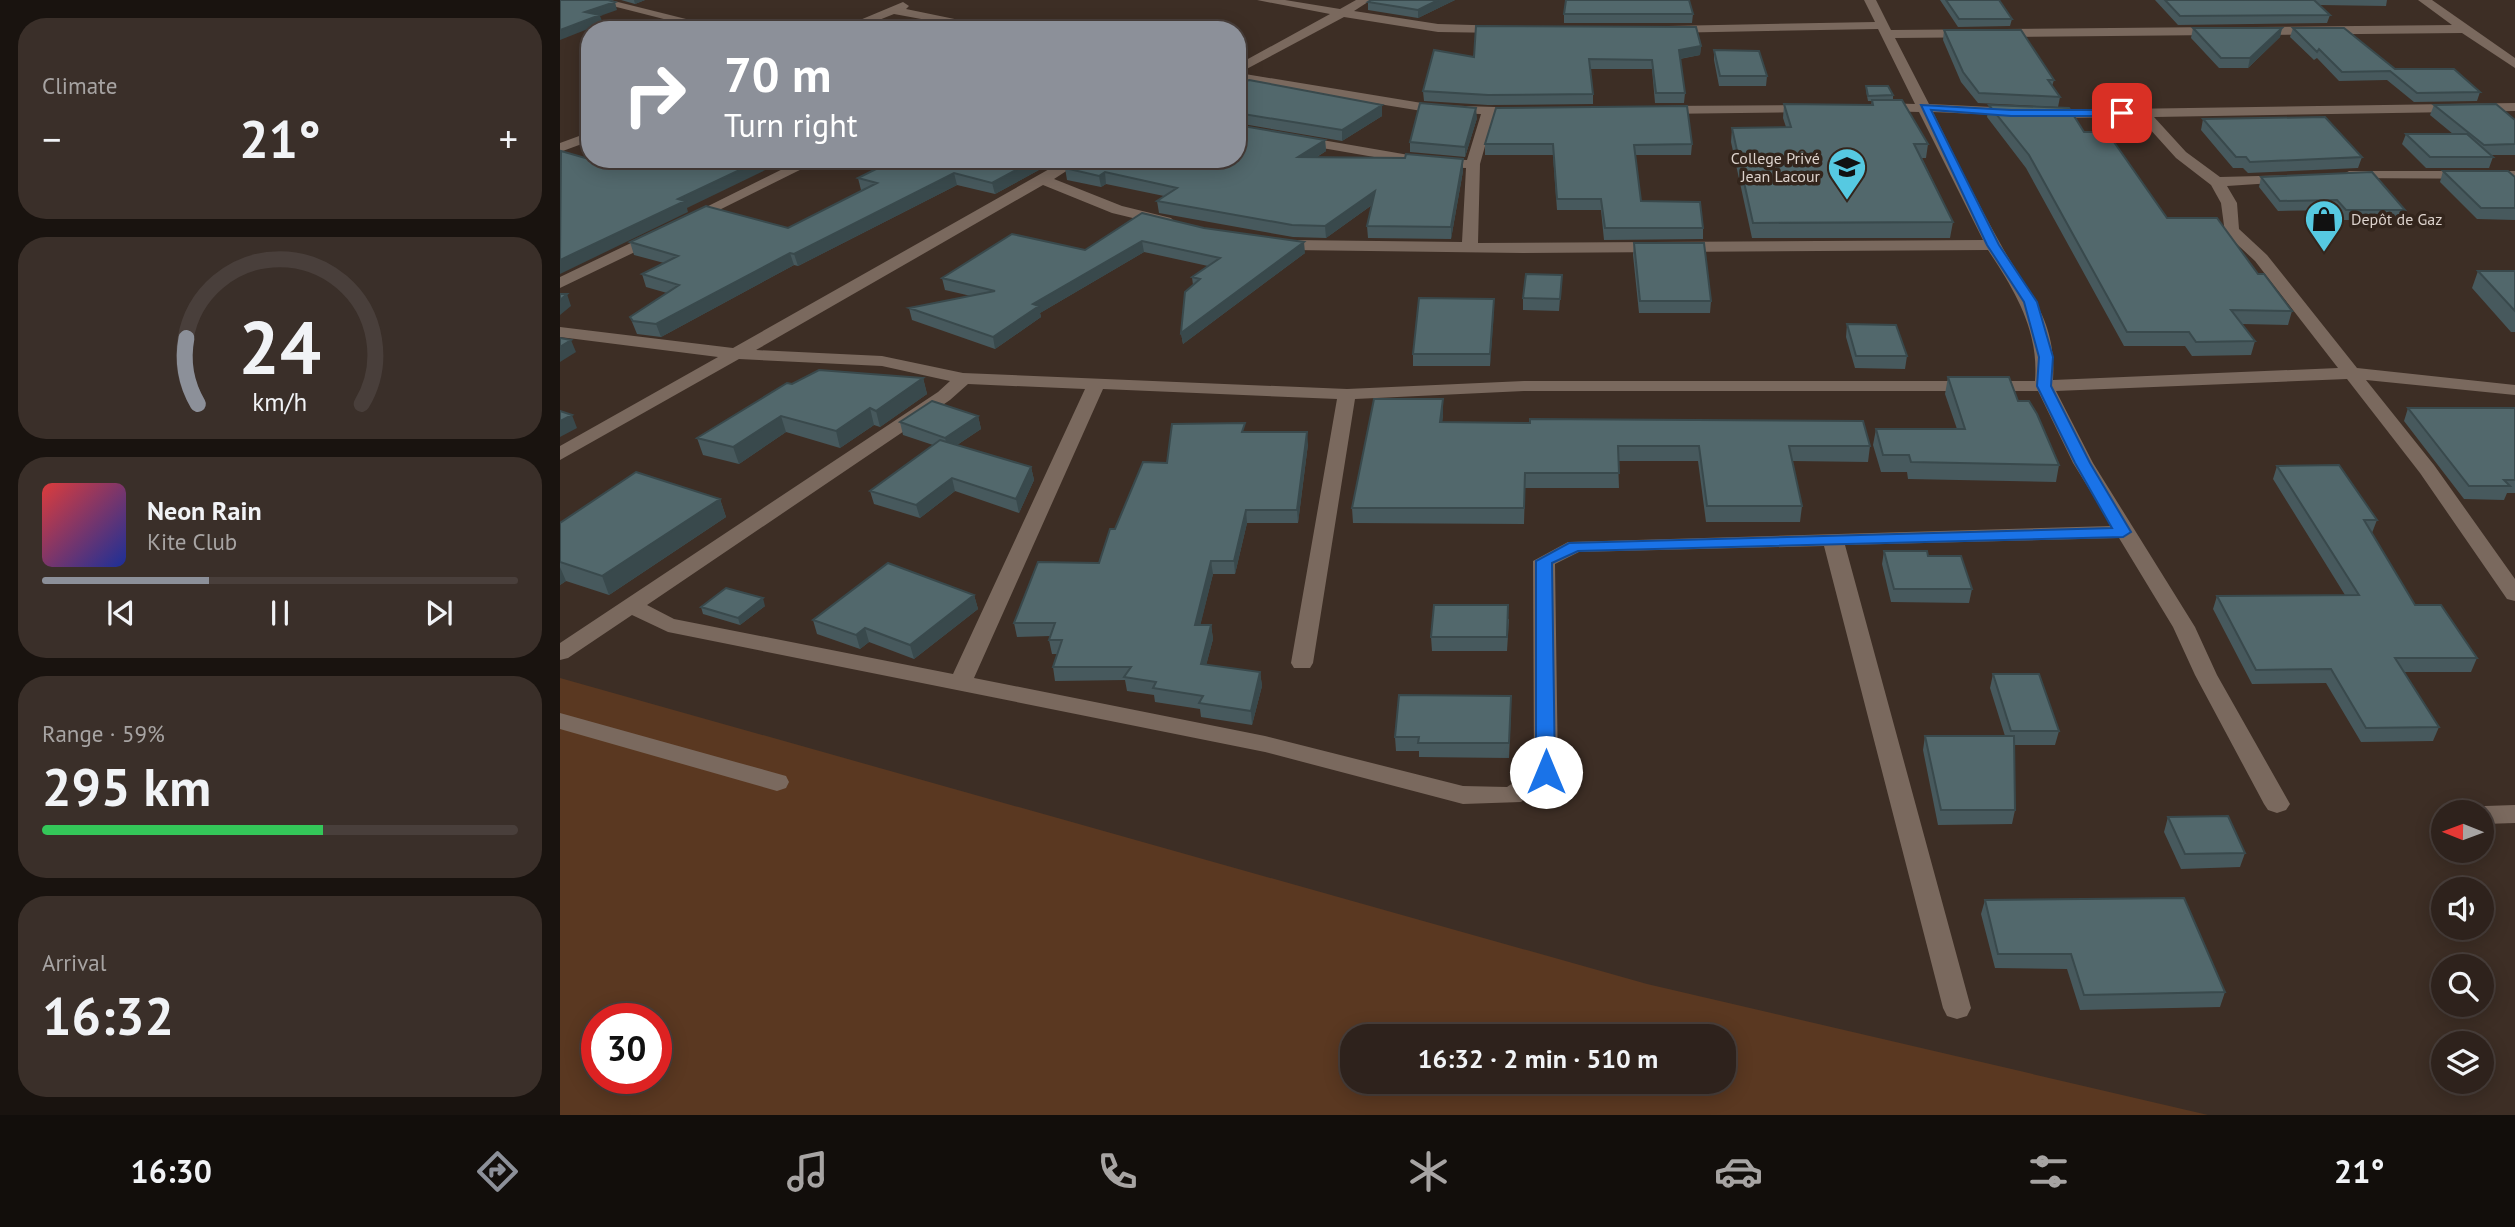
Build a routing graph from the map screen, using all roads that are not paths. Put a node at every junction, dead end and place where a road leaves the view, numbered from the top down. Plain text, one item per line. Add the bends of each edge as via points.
1 (595, 0) edge
2 (918, 0) edge
3 (1263, 0) edge
4 (1365, 0) edge
5 (1870, 0) edge
6 (2424, 0) edge
7 (892, 10) junction
8 (1339, 14) junction
9 (685, 21) edge
10 (864, 21) edge
11 (952, 21) edge
12 (1517, 29) edge
13 (1886, 29) junction
14 (2462, 29) junction
15 (1649, 31) edge
16 (2227, 31) edge
17 (2241, 31) edge
18 (1246, 65) edge
19 (2515, 65) edge
20 (1246, 78) edge
21 (1870, 107) edge
22 (1924, 107) junction
23 (2515, 107) edge
24 (1829, 108) edge
25 (1651, 110) edge
26 (1542, 111) edge
27 (1488, 112) junction
28 (2143, 113) junction
29 (1289, 138) edge
30 (581, 140) edge
31 (560, 148) edge
32 (1473, 164) junction
33 (797, 168) edge
34 (1061, 168) edge
35 (2515, 175) edge
36 (2331, 176) edge
37 (2306, 177) edge
38 (1042, 179) junction
39 (2217, 182) junction
40 (1180, 225) edge
41 (1256, 239) edge
42 (1470, 245) junction
43 (1993, 245) junction
44 (560, 283) edge
45 (560, 332) edge
46 (736, 354) junction
47 (2351, 373) junction
48 (963, 377) junction
49 (1097, 383) junction
50 (2044, 386) junction
51 (2515, 390) edge
52 (1347, 394) junction
53 (560, 454) edge
54 (2123, 532) junction
55 (1833, 541) junction
56 (2515, 594) edge
57 (629, 604) junction
58 (560, 653) edge
59 (1302, 663) dead end
60 (960, 683) junction
61 (560, 721) edge
62 (777, 782) dead end
63 (2277, 804) dead end
64 (2515, 814) edge
65 (2494, 815) edge
66 (1957, 1008) dead end

1 - 9 street
2 - 7 street
3 - 8 street
4 - 8 street
5 - 13 street
6 - 14 street
7 - 10 street
7 - 11 street
8 - 12 street via 1438,28
8 - 18 street
13 - 15 street
13 - 16 street
13 - 22 street
14 - 17 street
14 - 19 street
20 - 27 street via 1434,109
21 - 22 street
22 - 28 street via 2011,113
22 - 43 street
23 - 28 street
24 - 25 street
26 - 27 street
27 - 32 street
28 - 39 street via 2181,155
29 - 32 street via 1432,163
30 - 31 street
32 - 42 street
33 - 44 street
34 - 38 street
35 - 36 street
37 - 39 street
38 - 40 street via 1117,210
38 - 46 street
39 - 47 street via 2229,203 2231,230 2261,258
41 - 42 street via 1293,245
42 - 43 street
43 - 50 street via 2030,302 2046,357
45 - 46 street
46 - 48 street via 882,361
46 - 53 street
47 - 50 street
47 - 51 street
47 - 56 street via 2434,478
48 - 49 street
48 - 57 street via 944,396
49 - 52 street
49 - 60 street
50 - 52 street via 1524,386
50 - 54 street
52 - 59 street
54 - 55 street
54 - 63 street via 2184,627
55 - 60 street via 1575,547 1544,561 1546,772 1512,796 1463,794 1265,744
55 - 66 street
57 - 58 street
57 - 60 street via 668,625
61 - 62 street
64 - 65 street

